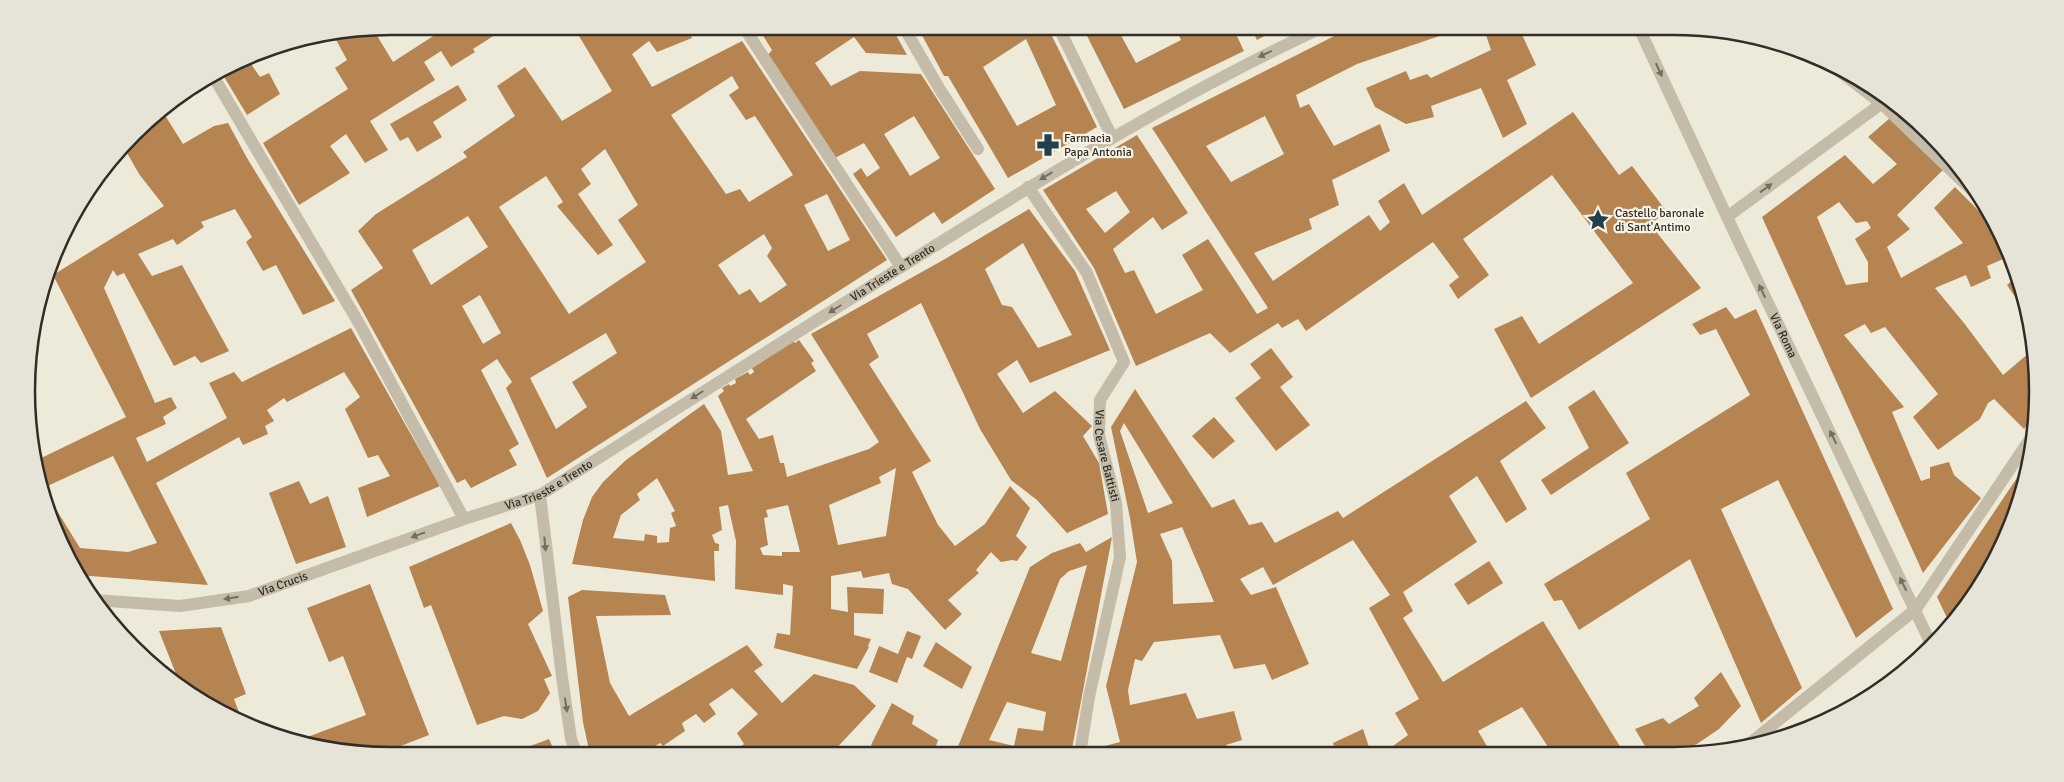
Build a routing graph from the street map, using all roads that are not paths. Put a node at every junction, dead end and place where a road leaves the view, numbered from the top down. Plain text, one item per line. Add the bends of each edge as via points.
1 (749, 35) edge
2 (908, 35) edge
3 (1062, 35) edge
4 (1306, 35) edge
5 (1642, 35) edge
6 (216, 81) edge
7 (1883, 104) edge
8 (1905, 121) edge
9 (1112, 137) junction
10 (978, 148) dead end
11 (1948, 164) edge
12 (1028, 187) junction
13 (1727, 217) junction
14 (901, 267) junction
15 (2024, 448) edge
16 (540, 495) junction
17 (464, 519) junction
18 (104, 601) edge
19 (1916, 609) junction
20 (1929, 639) edge
21 (1758, 736) edge
22 (574, 747) edge
23 (1081, 747) edge

1 - 14 street
2 - 10 street
3 - 9 street
4 -> 9 street, Via Trieste e Trento via 1258,57
5 -> 13 street, Via Roma
6 - 17 street via 360,325
13 -> 7 street
8 - 11 street
9 -> 12 street, Via Trieste e Trento
12 - 14 street, Via Trieste e Trento
12 - 23 street, Via Cesare Battisti via 1087,273 1124,362 1100,400 1099,435 1116,503 1120,557
19 -> 13 street, Via Roma
14 -> 16 street, Via Trieste e Trento
15 - 19 street
16 - 17 street, Via Trieste e Trento
16 -> 22 street via 562,677
17 -> 18 street, Via Crucis via 249,596 180,606
19 - 20 street, Via Roma
19 - 21 street

